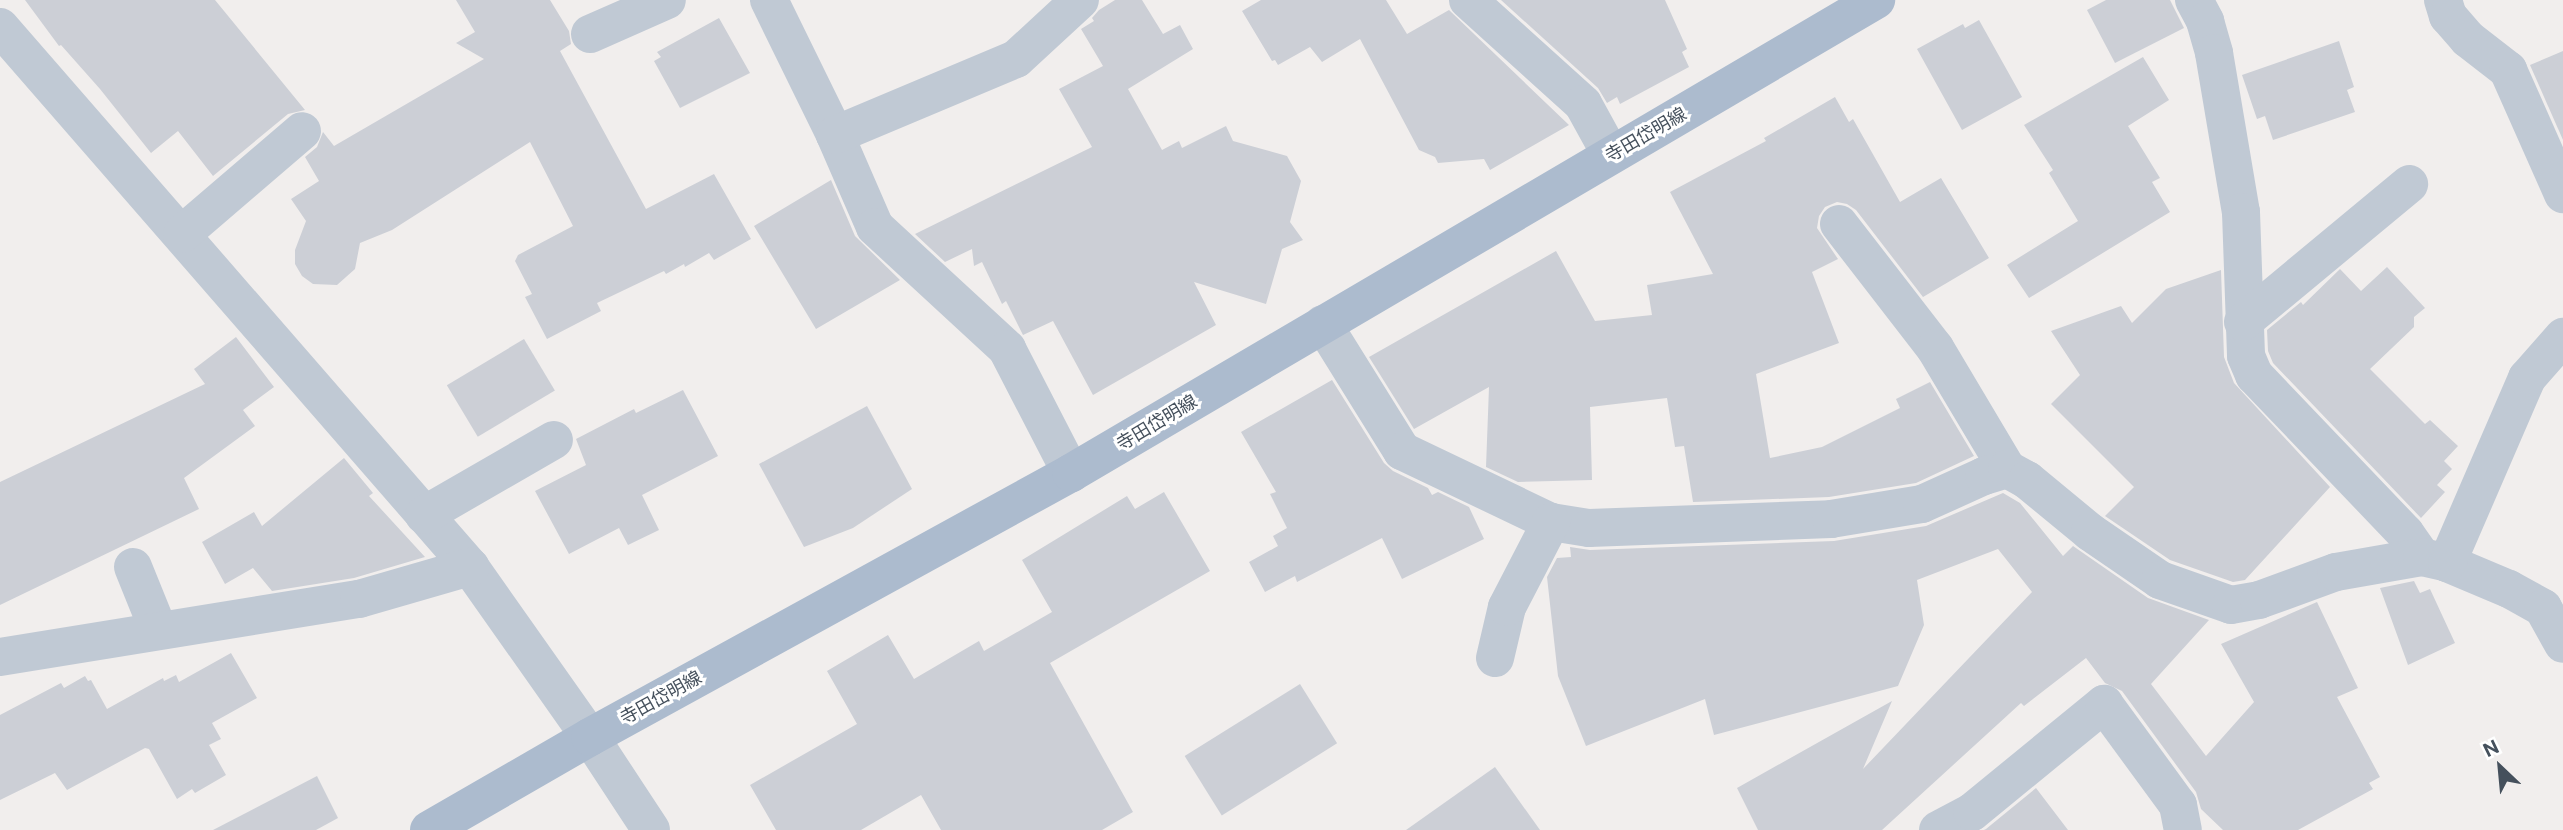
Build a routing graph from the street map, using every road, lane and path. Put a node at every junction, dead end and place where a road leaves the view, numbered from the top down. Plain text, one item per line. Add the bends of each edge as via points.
1 (667, 0) edge
2 (769, 0) edge
3 (1080, 0) edge
4 (1468, 0) edge
5 (1876, 0) edge
6 (2194, 0) edge
7 (2443, 0) edge
8 (0, 27) edge
9 (590, 34) dead end
10 (302, 131) dead end
11 (835, 135) junction
12 (1611, 155) junction
13 (2409, 184) dead end
14 (2563, 194) edge
15 (1839, 224) dead end
16 (182, 234) junction
17 (2243, 322) junction
18 (1323, 324) junction
19 (2563, 337) edge
20 (554, 440) dead end
21 (2007, 469) junction
22 (1071, 473) junction
23 (424, 515) junction
24 (1551, 522) junction
25 (2434, 560) junction
26 (133, 567) dead end
27 (470, 567) junction
28 (159, 629) junction
29 (2563, 644) edge
30 (0, 657) edge
31 (1495, 658) dead end
32 (590, 737) junction
33 (429, 830) edge
34 (651, 830) edge
35 (1938, 830) edge
36 (2182, 830) edge

1 - 9 street
2 - 11 street
3 - 11 street via 1016,59
4 - 12 street via 1583,104
5 - 12 main road, 寺田岱明線
6 - 17 street via 2214,52 2241,212
7 - 14 street via 2448,16 2468,39 2508,70
8 - 16 street
10 - 16 street
11 - 22 street via 875,227 1007,349
12 - 18 main road, 寺田岱明線
13 - 17 street
15 - 21 street via 1935,348
16 - 23 street
17 - 25 street via 2246,356 2254,375
18 - 22 main road, 寺田岱明線
18 - 24 street via 1402,451
19 - 25 street via 2527,378
20 - 23 street
21 - 24 street via 1922,504 1831,519 1589,528
21 - 25 street via 2160,580 2231,605 2259,600 2336,572
22 - 32 main road, 寺田岱明線
23 - 27 street
24 - 31 street via 1507,607
25 - 29 street via 2509,589 2543,608
26 - 28 street
27 - 28 street via 359,598
27 - 32 street
28 - 30 street
32 - 33 main road, 寺田岱明線
32 - 34 street
35 - 36 street via 1972,811 2104,704 2178,805

